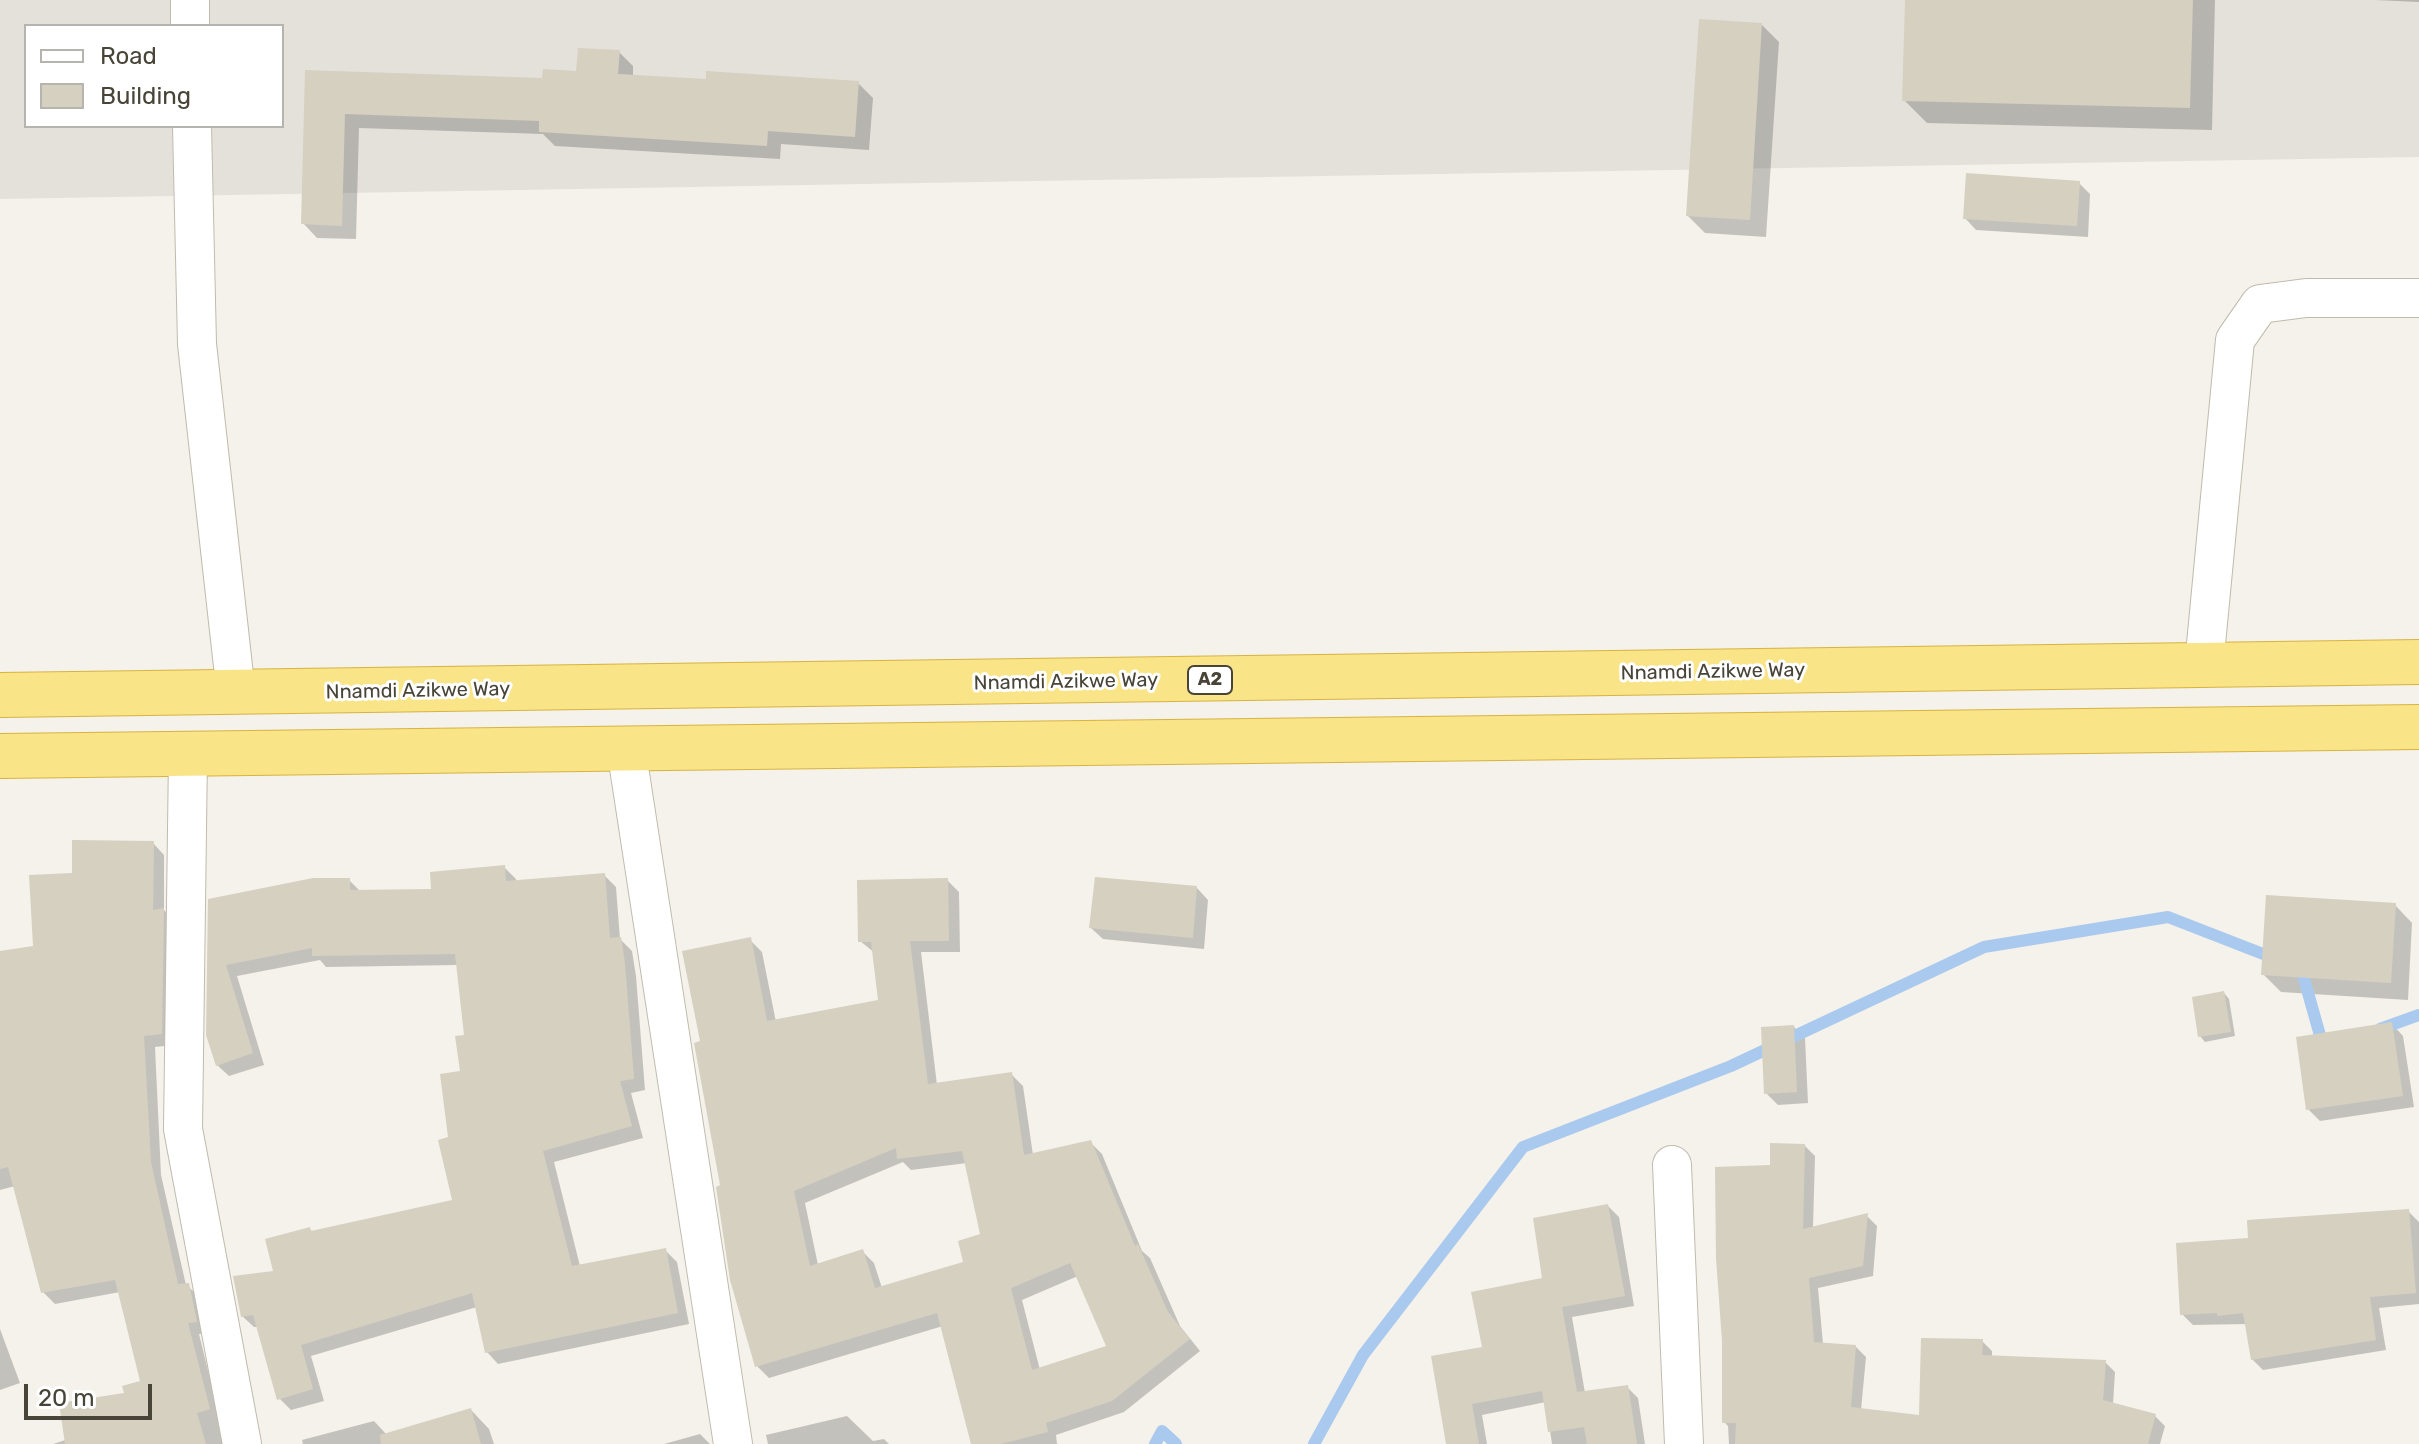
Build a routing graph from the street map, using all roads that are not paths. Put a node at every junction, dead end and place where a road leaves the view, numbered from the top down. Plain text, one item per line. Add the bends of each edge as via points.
1 (190, 0) edge
2 (190, 24) edge
3 (192, 128) edge
4 (2419, 298) edge
5 (2419, 662) edge
6 (2204, 665) junction
7 (236, 693) junction
8 (0, 695) edge
9 (2419, 727) edge
10 (626, 748) junction
11 (188, 755) junction
12 (0, 756) edge
13 (1672, 1165) dead end
14 (242, 1444) edge
15 (733, 1444) edge
16 (1684, 1444) edge

1 - 2 street
3 - 7 street via 197,344
4 - 6 street via 2306,298 2260,304 2235,340
5 - 6 highway, Nnamdi Azikwe Way / A2
6 - 7 highway, Nnamdi Azikwe Way / A2
7 - 8 highway, Nnamdi Azikwe Way / A2
9 - 10 highway
10 - 11 highway
10 - 15 street
11 - 12 highway
11 - 14 street via 183,1129
13 - 16 street

